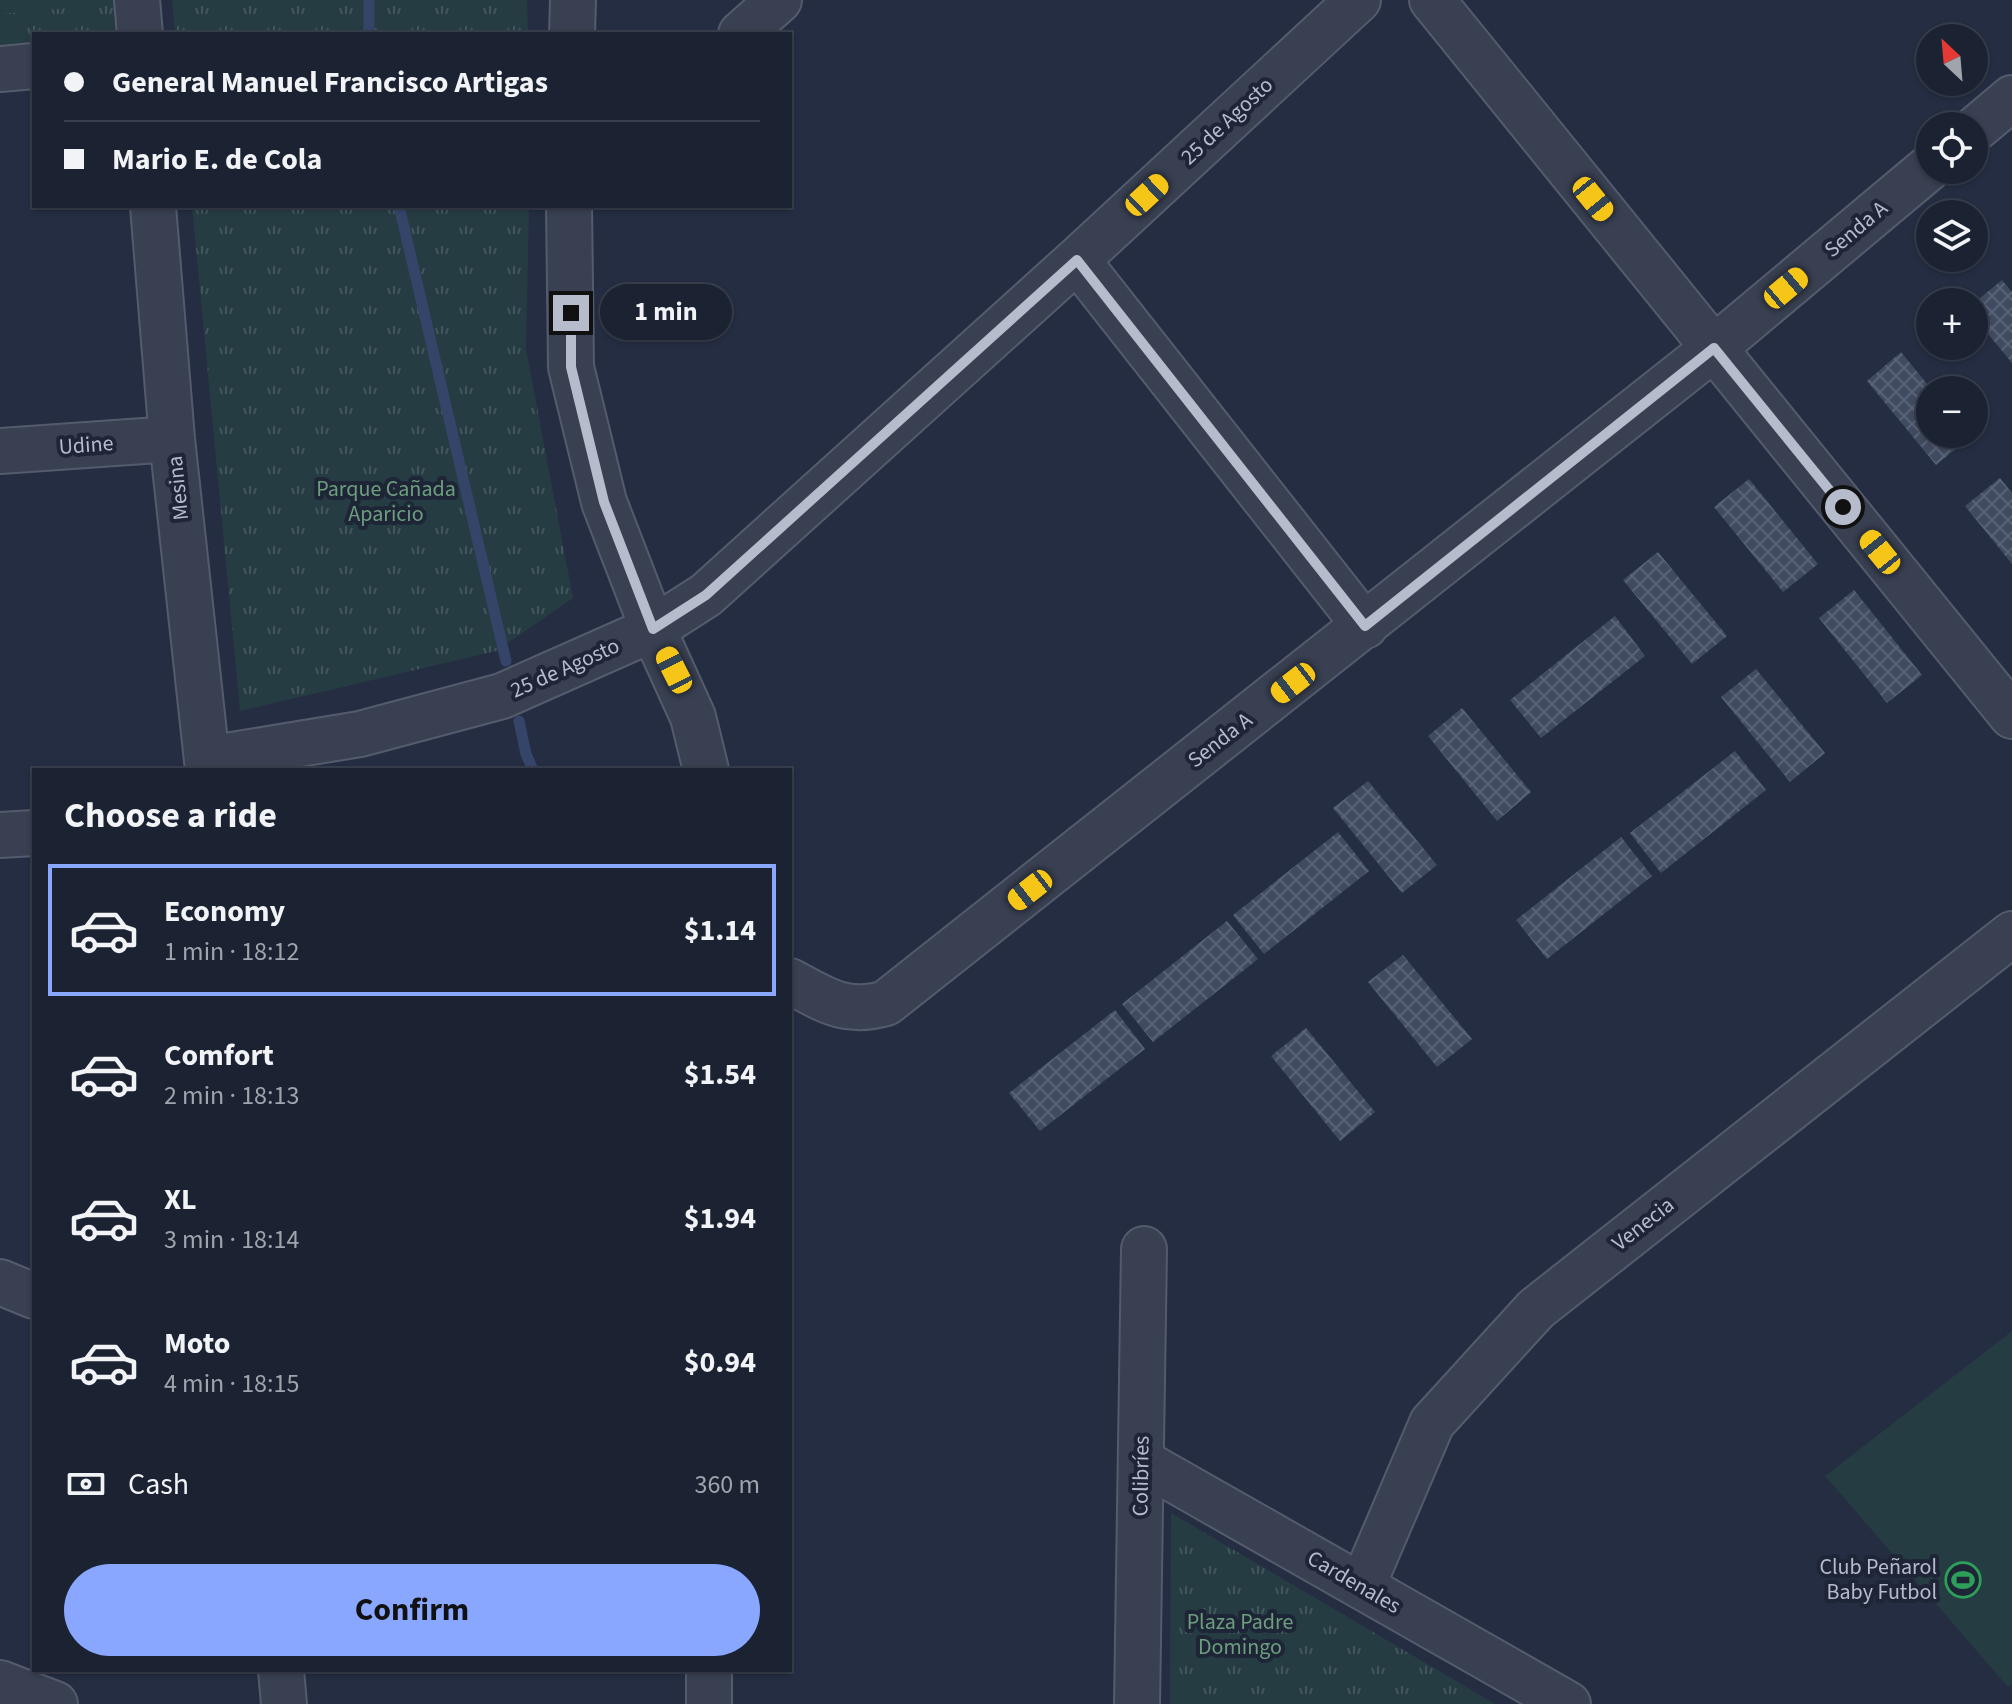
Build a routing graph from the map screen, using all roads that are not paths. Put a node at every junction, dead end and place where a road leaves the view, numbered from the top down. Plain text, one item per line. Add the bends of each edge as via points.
1 (137, 0) edge
2 (573, 0) edge
3 (779, 0) edge
4 (1358, 0) edge
5 (1432, 0) edge
6 (140, 32) edge
7 (572, 32) edge
8 (743, 32) edge
9 (32, 66) edge
10 (0, 69) edge
11 (2012, 98) edge
12 (1988, 118) edge
13 (1916, 179) edge
14 (153, 208) edge
15 (569, 208) edge
16 (1077, 260) junction
17 (1714, 348) junction
18 (172, 439) junction
19 (0, 451) edge
20 (1365, 626) junction
21 (653, 629) junction
22 (2012, 716) edge
23 (208, 764) edge
24 (706, 768) edge
25 (32, 833) edge
26 (0, 835) edge
27 (2012, 934) edge
28 (792, 982) edge
29 (1144, 1249) dead end
30 (0, 1282) edge
31 (32, 1295) edge
32 (1141, 1461) junction
33 (1362, 1587) junction
34 (281, 1672) edge
35 (709, 1672) edge
36 (0, 1683) edge
37 (1565, 1703) edge
38 (55, 1704) edge
39 (284, 1704) edge
40 (709, 1704) edge
41 (1137, 1704) edge

1 - 6 street
2 - 7 street
3 - 8 street
4 - 16 street, 25 de Agosto
5 - 17 street
9 - 10 street
11 - 12 street
13 - 17 street, Senda A
14 - 18 street, Mesina
15 - 21 street via 571,367 604,502
16 - 20 street
16 - 21 street, 25 de Agosto via 706,595
17 - 20 street, Senda A
17 - 22 street
18 - 19 street, Udine
18 - 23 street, Mesina
20 - 28 street, Senda A via 886,1003 851,1009
21 - 23 street, 25 de Agosto via 502,696 360,734
21 - 24 street via 693,717
25 - 26 street
27 - 33 street, Venecia via 1536,1309 1432,1423
29 - 32 street, Colibríes
30 - 31 street
32 - 33 street, Cardenales
32 - 41 street, Colibríes
33 - 37 street, Cardenales
34 - 39 street
35 - 40 street
36 - 38 street

